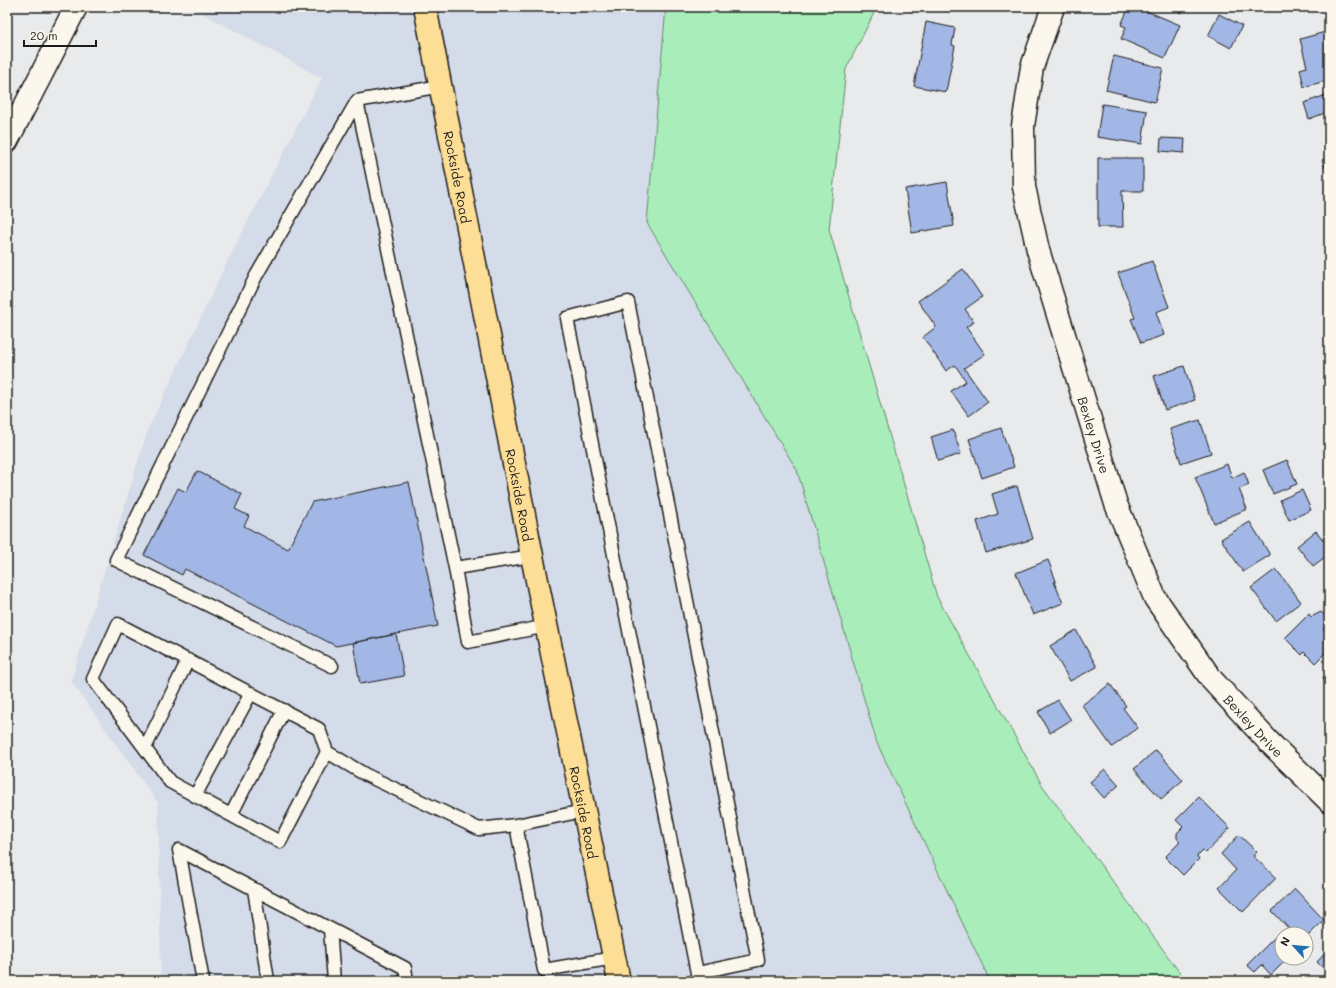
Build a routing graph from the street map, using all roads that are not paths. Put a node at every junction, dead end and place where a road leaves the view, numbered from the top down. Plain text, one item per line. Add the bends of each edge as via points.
1 (76, 7) edge
2 (425, 7) edge
3 (1053, 7) edge
4 (441, 86) junction
5 (357, 101) junction
6 (7, 141) edge
7 (532, 556) junction
8 (455, 568) junction
9 (547, 626) junction
10 (188, 660) junction
11 (332, 666) dead end
12 (251, 693) junction
13 (284, 710) junction
14 (145, 748) junction
15 (327, 752) junction
16 (195, 796) junction
17 (1329, 801) edge
18 (584, 811) junction
19 (231, 815) junction
20 (516, 825) junction
21 (254, 889) junction
22 (330, 929) junction
23 (614, 958) junction
24 (698, 977) edge
25 (203, 981) edge
26 (268, 981) edge
27 (334, 981) edge
28 (407, 981) edge
29 (619, 981) edge

1 - 6 street
2 - 4 main road, Rockside Road
3 - 17 street, Bexley Drive via 1031,75 1023,126 1024,187 1038,250 1116,504 1155,598 1212,680 1268,741
4 - 5 lane
4 - 7 main road, Rockside Road
5 - 8 lane
5 - 11 lane via 256,276 116,560
7 - 8 lane
7 - 9 main road, Rockside Road
8 - 9 lane via 468,642
9 - 18 main road, Rockside Road
10 - 12 lane
10 - 14 lane
10 - 14 lane via 118,624 93,679
12 - 13 lane
12 - 16 lane
13 - 15 lane via 319,728
13 - 19 lane
14 - 16 lane via 170,782
15 - 19 lane via 280,842
15 - 20 lane via 366,775 479,829
16 - 19 lane
18 - 20 lane
18 - 23 main road, Rockside Road
20 - 23 lane via 544,970
21 - 22 lane
21 - 25 lane via 179,850
21 - 26 lane
22 - 27 lane
22 - 28 lane via 404,968
23 - 29 main road, Rockside Road
24 - 24 lane via 567,318 628,302 758,960

